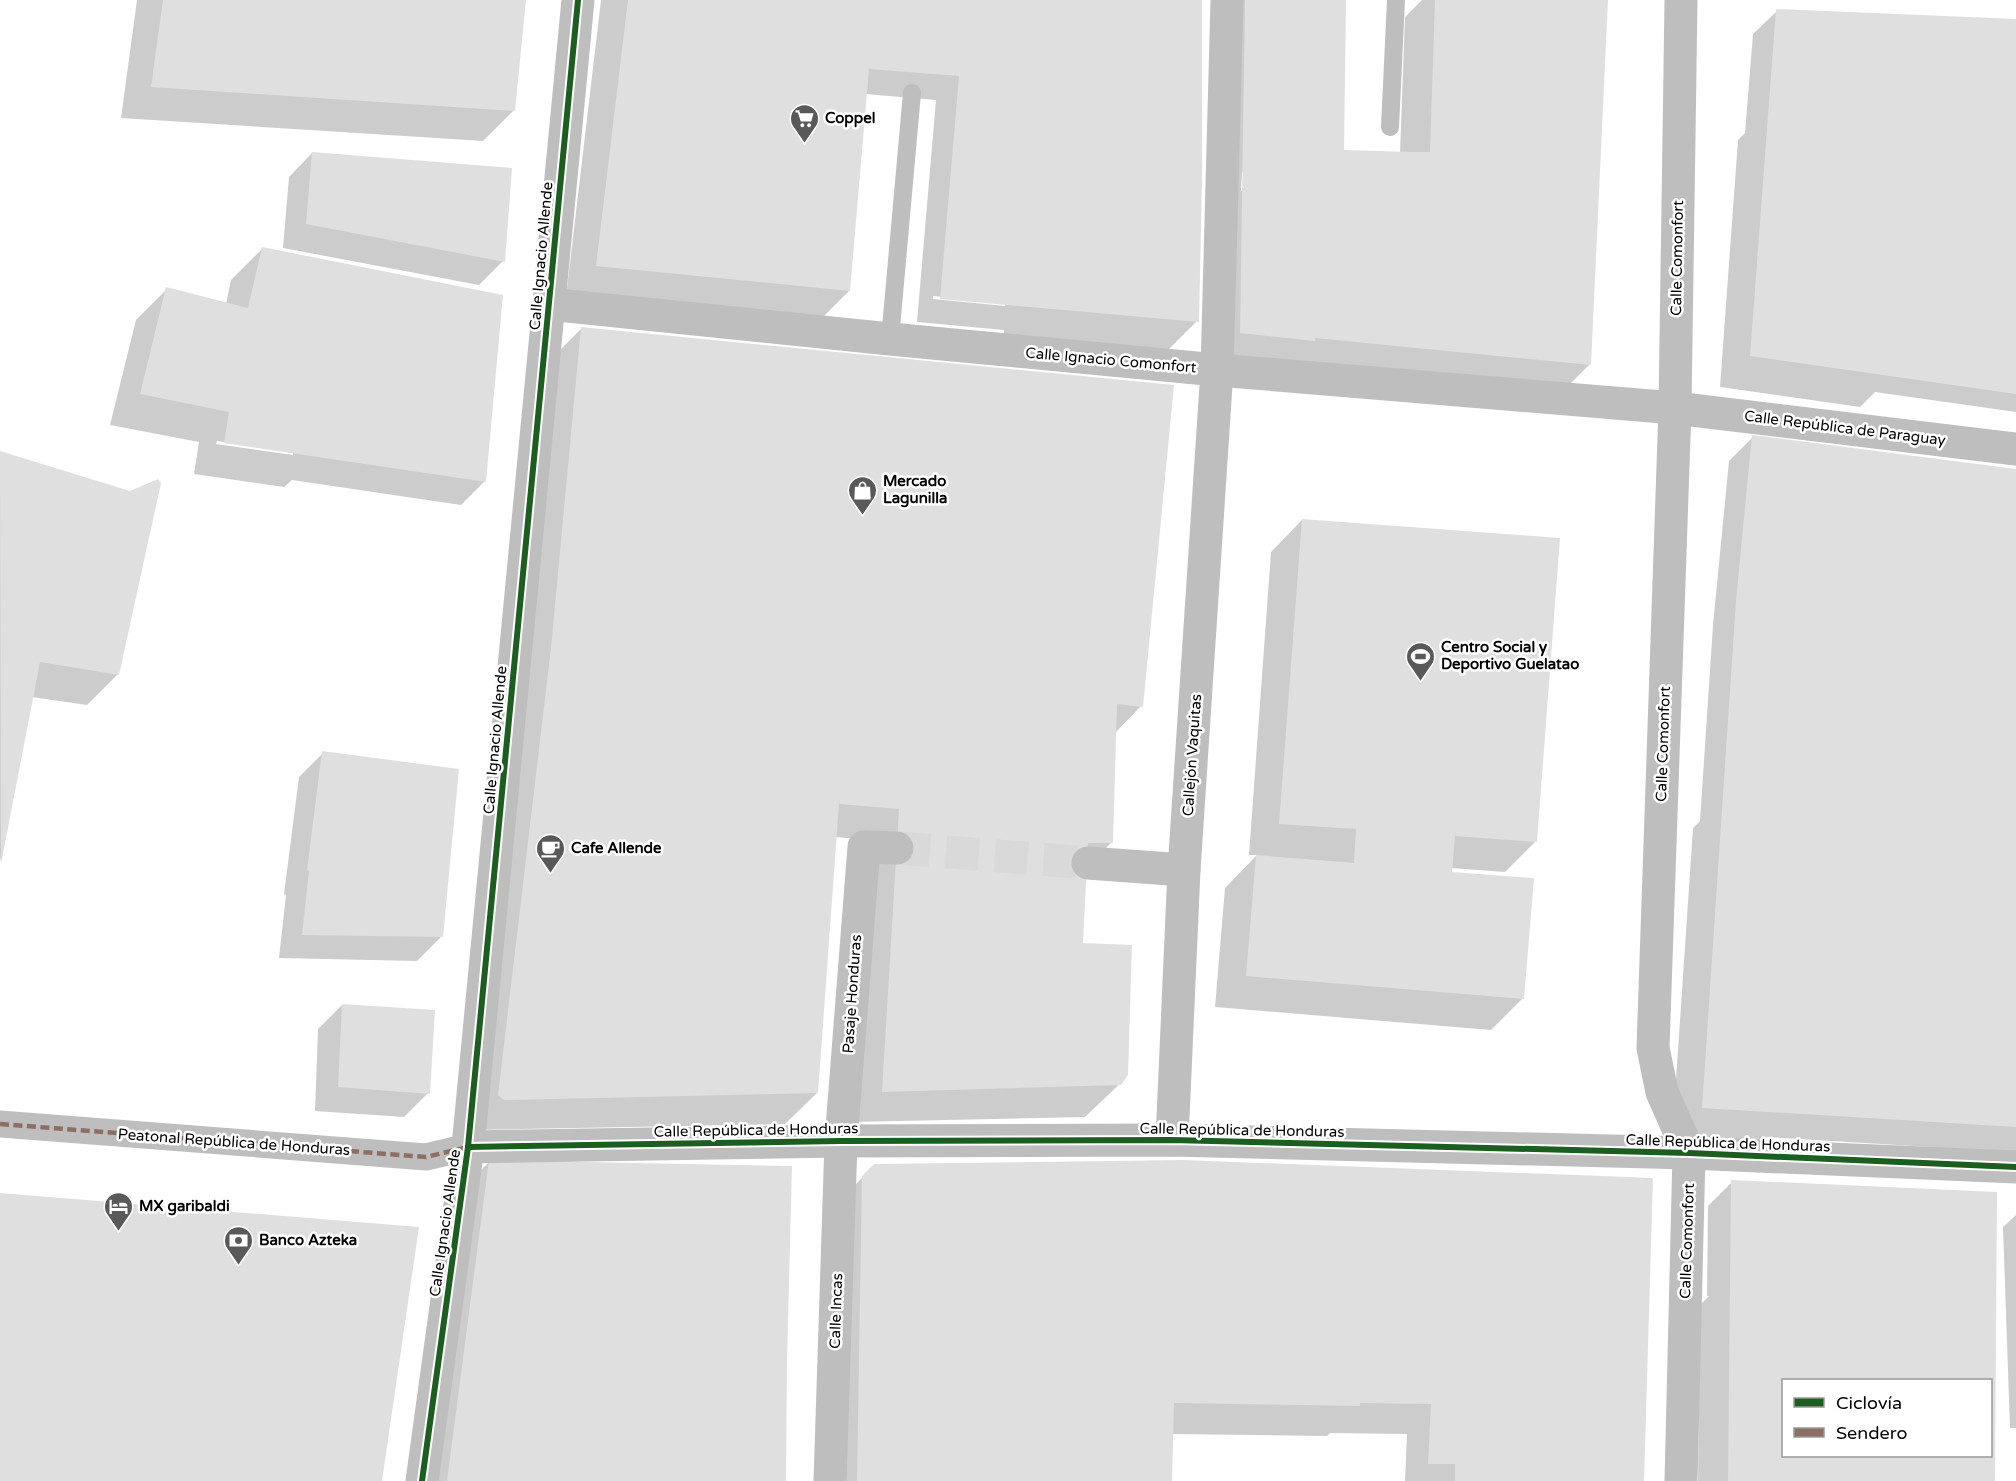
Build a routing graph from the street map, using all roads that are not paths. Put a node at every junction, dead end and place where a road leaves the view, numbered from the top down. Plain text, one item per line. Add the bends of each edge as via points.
1 (578, 0) edge
2 (1227, 0) edge
3 (1396, 0) edge
4 (1681, 0) edge
5 (912, 93) dead end
6 (1390, 127) dead end
7 (548, 304) junction
8 (890, 339) junction
9 (1217, 370) junction
10 (1675, 408) junction
11 (2016, 448) edge
12 (897, 848) tunnel mouth
13 (1088, 863) tunnel mouth
14 (1184, 870) junction
15 (0, 1124) edge
16 (1172, 1140) junction
17 (841, 1141) junction
18 (468, 1147) junction
19 (1689, 1153) junction
20 (2016, 1167) edge
21 (422, 1481) edge
22 (830, 1481) edge
23 (1681, 1481) edge

1 - 7 street, Calle Ignacio Allende
2 - 9 street, Callejón Vaquitas
3 - 6 lane
4 - 10 street, Calle Comonfort
5 - 8 lane
7 - 8 street, Calle Ignacio Comonfort
7 - 18 street, Calle Ignacio Allende
8 - 9 street, Calle Ignacio Comonfort
9 - 10 street, Calle Ignacio Comonfort
9 - 14 street, Callejón Vaquitas
10 - 11 street, Calle República de Paraguay
10 - 19 street, Calle Comonfort via 1653,1048 1662,1092
12 - 17 street, Pasaje Honduras via 864,847
13 - 14 street
14 - 16 street, Callejón Vaquitas
15 - 18 street, Peatonal República de Honduras via 426,1157
16 - 17 street, Calle República de Honduras
16 - 19 street, Calle República de Honduras
17 - 18 street, Calle República de Honduras
17 - 22 street, Calle Incas
18 - 21 street, Calle Ignacio Allende
19 - 20 street, Calle República de Honduras
19 - 23 street, Calle Comonfort

